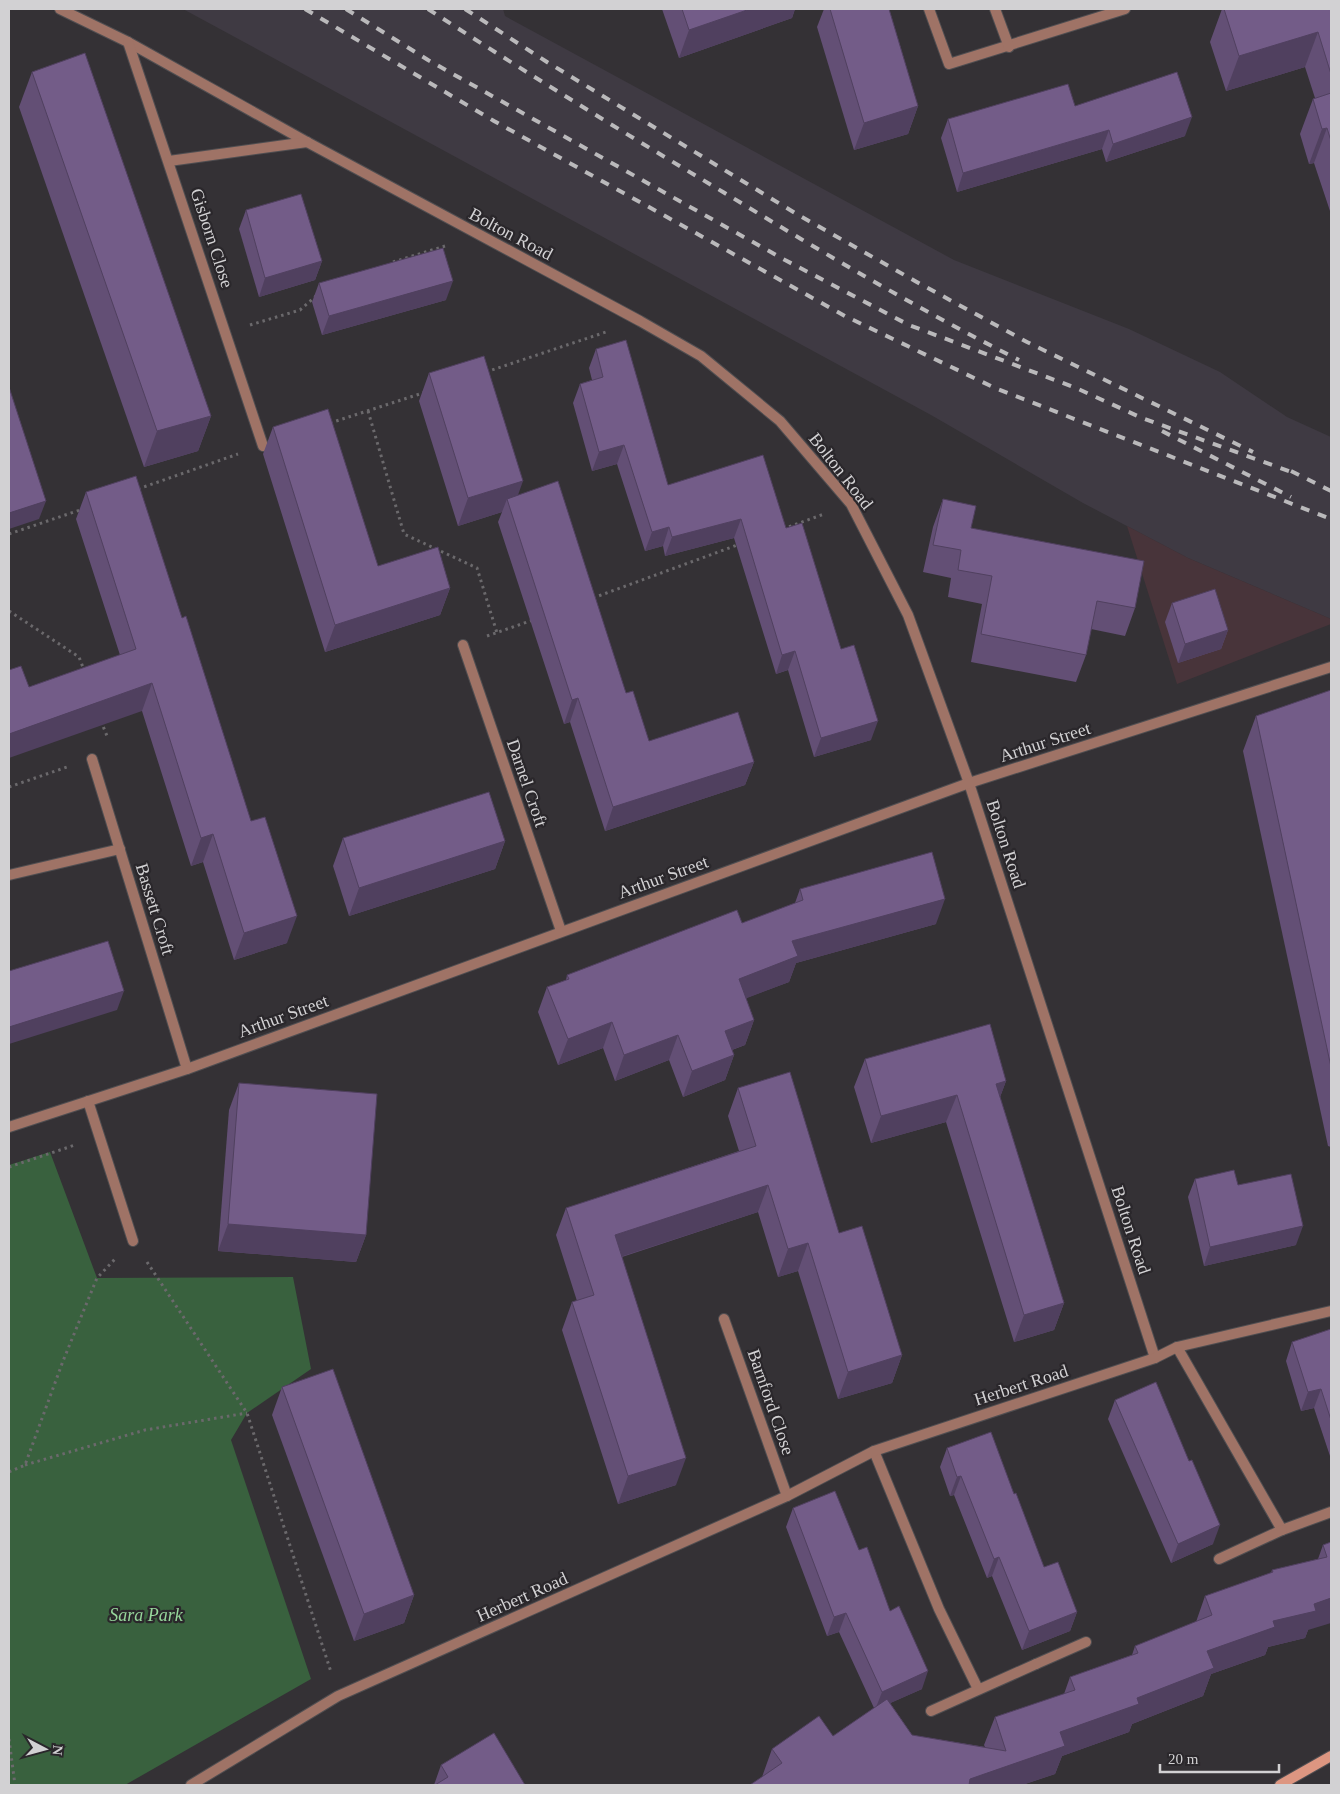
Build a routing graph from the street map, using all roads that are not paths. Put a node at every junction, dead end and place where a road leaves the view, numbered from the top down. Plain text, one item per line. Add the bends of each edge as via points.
1 (60, 9) edge
2 (929, 9) edge
3 (996, 9) edge
4 (1125, 9) edge
5 (128, 42) junction
6 (1009, 47) junction
7 (307, 142) junction
8 (169, 161) junction
9 (263, 446) road end
10 (463, 645) road end
11 (1331, 667) edge
12 (92, 759) road end
13 (969, 783) junction
14 (120, 849) junction
15 (9, 875) edge
16 (561, 931) junction
17 (187, 1069) junction
18 (88, 1101) junction
19 (9, 1127) edge
20 (133, 1241) road end
21 (1331, 1311) edge
22 (724, 1319) dead end
23 (1177, 1347) junction
24 (1155, 1358) junction
25 (874, 1451) junction
26 (787, 1496) junction
27 (1331, 1512) edge
28 (1282, 1530) junction
29 (1219, 1560) dead end
30 (1086, 1642) dead end
31 (978, 1689) junction
32 (930, 1711) dead end
33 (1331, 1756) edge
34 (190, 1785) edge
35 (1280, 1785) edge

1 - 5 street, Bolton Road
2 - 6 street via 949,64
3 - 6 street
4 - 6 street
5 - 7 street, Bolton Road
5 - 8 street, Gisborn Close
7 - 8 street
7 - 13 street, Bolton Road via 701,356 780,421 851,504 908,615
8 - 9 street, Gisborn Close
10 - 16 street, Darnel Croft
11 - 13 street, Arthur Street
12 - 14 street, Bassett Croft
13 - 16 street, Arthur Street
13 - 24 street, Bolton Road
14 - 15 street
14 - 17 street, Bassett Croft
16 - 17 street, Arthur Street
17 - 18 street, Arthur Street
18 - 19 street, Arthur Street
18 - 20 street
21 - 23 street, Herbert Road
22 - 26 street, Barnford Close
23 - 24 street, Herbert Road
23 - 28 street
24 - 25 street, Herbert Road
25 - 26 street, Herbert Road
25 - 31 street via 939,1609
26 - 34 street, Herbert Road via 338,1696
27 - 28 street
28 - 29 street
30 - 31 street
31 - 32 street
33 - 35 street

